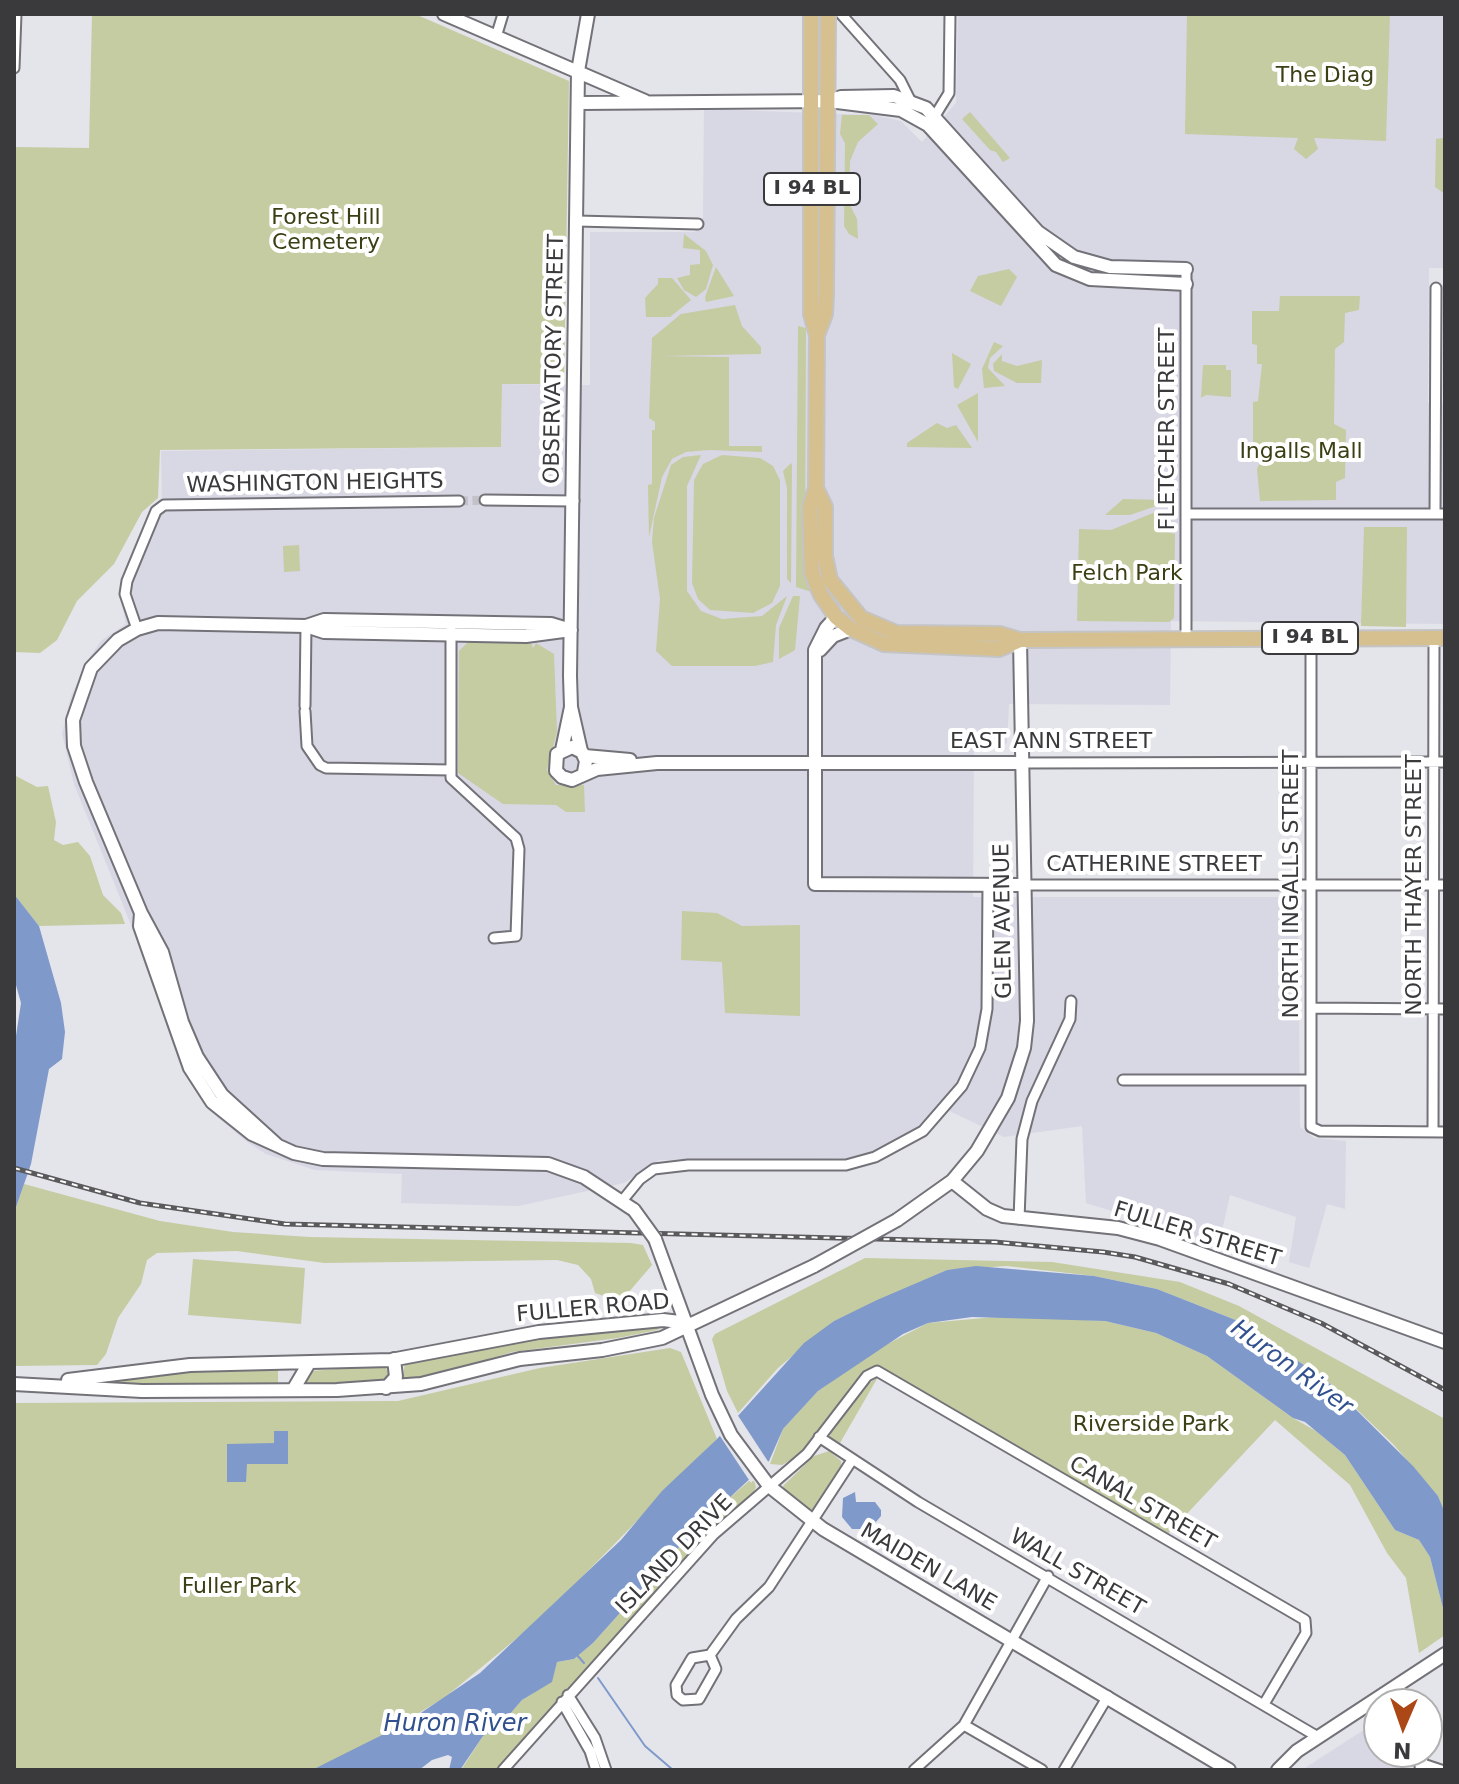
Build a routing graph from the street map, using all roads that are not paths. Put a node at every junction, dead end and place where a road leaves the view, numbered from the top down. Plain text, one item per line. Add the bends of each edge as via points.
1 (16, 14) edge
2 (444, 14) edge
3 (503, 14) edge
4 (588, 14) edge
5 (828, 14) edge
6 (841, 14) edge
7 (950, 14) edge
8 (811, 19) edge
9 (496, 37) junction
10 (14, 68) edge
11 (578, 71) junction
12 (910, 100) junction
13 (812, 101) junction
14 (829, 101) junction
15 (648, 102) junction
16 (580, 103) junction
17 (932, 120) junction
18 (828, 190) junction
19 (577, 221) junction
20 (698, 224) dead end
21 (1186, 269) joint
22 (1186, 284) junction
23 (1436, 288) dead end
24 (817, 335) junction
25 (816, 488) junction
26 (485, 500) tunnel mouth
27 (459, 501) tunnel mouth
28 (574, 501) junction
29 (1186, 514) junction
30 (1440, 514) edge
31 (836, 617) junction
32 (856, 624) junction
33 (306, 626) junction
34 (451, 628) junction
35 (137, 629) junction
36 (571, 630) junction
37 (1186, 637) junction
38 (1311, 638) junction
39 (1440, 638) edge
40 (1020, 640) junction
41 (814, 669) junction
42 (571, 707) junction
43 (562, 750) junction
44 (583, 754) junction
45 (1310, 761) junction
46 (813, 762) junction
47 (1434, 762) junction
48 (1445, 762) edge
49 (657, 763) junction
50 (1021, 763) junction
51 (451, 770) junction
52 (584, 772) junction
53 (988, 885) junction
54 (1022, 885) junction
55 (1311, 885) junction
56 (1433, 885) junction
57 (1445, 885) edge
58 (494, 938) dead end
59 (1071, 1001) dead end
60 (1311, 1008) junction
61 (1433, 1009) junction
62 (1445, 1009) edge
63 (1123, 1080) dead end
64 (1310, 1080) junction
65 (1433, 1132) junction
66 (1445, 1132) edge
67 (952, 1181) junction
68 (622, 1201) junction
69 (1019, 1219) junction
70 (688, 1323) junction
71 (1445, 1342) edge
72 (394, 1359) junction
73 (309, 1363) junction
74 (877, 1371) joint
75 (14, 1384) edge
76 (31, 1384) junction
77 (386, 1388) junction
78 (293, 1390) junction
79 (819, 1437) junction
80 (852, 1460) junction
81 (769, 1486) junction
82 (813, 1522) junction
83 (1048, 1576) junction
84 (1011, 1640) junction
85 (1445, 1654) edge
86 (710, 1655) junction
87 (1402, 1688) edge
88 (1108, 1696) junction
89 (565, 1698) junction
90 (1264, 1704) junction
91 (1363, 1713) edge
92 (964, 1725) junction
93 (1318, 1737) junction
94 (590, 1740) junction
95 (503, 1770) edge
96 (596, 1770) edge
97 (606, 1770) edge
98 (914, 1770) edge
99 (1042, 1770) edge
100 (1064, 1770) edge
101 (1229, 1770) edge
102 (1278, 1770) edge

1 - 10 street
2 - 9 street
3 - 9 street
4 - 11 street, OBSERVATORY STREET
5 - 14 main road, I 94 BL
6 - 12 street via 900,80
7 - 17 street via 951,84 946,103
8 - 13 main road, I 94 BL
8 - 14 main road via 821,45 822,93
9 - 11 street
11 - 15 street
11 - 16 street, OBSERVATORY STREET
12 - 14 street via 873,95
12 - 17 street
13 - 14 street
13 - 15 street
13 - 18 main road via 820,112 822,180
13 - 24 main road, I 94 BL via 811,314
14 - 17 street via 901,110
14 - 18 main road, I 94 BL
15 - 16 street
16 - 19 street, OBSERVATORY STREET
17 - 21 street via 1038,232 1063,251 1110,267
17 - 22 street via 1056,265 1095,280
18 - 24 main road, I 94 BL via 825,314
19 - 20 street
19 - 28 street, OBSERVATORY STREET
21 - 22 street, FLETCHER STREET
22 - 29 street, FLETCHER STREET
23 - 30 street
24 - 25 main road, I 94 BL
25 - 31 main road, I 94 BL via 810,507 810,559 821,595
25 - 32 main road, I 94 BL via 825,507 828,574
26 - 28 street
27 - 35 street, WASHINGTON HEIGHTS via 164,505 156,511 127,581 125,594
28 - 36 street, OBSERVATORY STREET
29 - 30 street
29 - 37 street, FLETCHER STREET
31 - 32 main road via 844,614
31 - 41 street via 819,640
32 - 40 main road, I 94 BL via 896,633 1000,634
32 - 41 street via 826,642
33 - 34 street via 324,620
33 - 35 street via 168,623
33 - 51 street via 307,746 326,768
34 - 36 street via 551,624
34 - 51 street
35 - 68 street via 91,668 73,720 77,757 103,827 162,952 197,1057 222,1095 277,1145 305,1156 548,1164 584,1177
36 - 42 street, OBSERVATORY STREET
37 - 38 main road, I 94 BL
37 - 40 main road, I 94 BL
38 - 39 main road, I 94 BL
38 - 45 street, NORTH INGALLS STREET
39 - 47 street, NORTH THAYER STREET
40 - 50 street, GLEN AVENUE
41 - 46 street
42 - 43 street, OBSERVATORY STREET
42 - 44 street, OBSERVATORY STREET
43 - 44 street via 572,747
43 - 52 street via 554,762 559,775 572,780
44 - 49 street, EAST ANN STREET
44 - 52 street
45 - 47 street, EAST ANN STREET
45 - 50 street, EAST ANN STREET
45 - 55 street, NORTH INGALLS STREET
46 - 49 street, EAST ANN STREET
46 - 50 street, EAST ANN STREET
46 - 53 street, CATHERINE STREET via 815,884
47 - 48 street, EAST ANN STREET
47 - 56 street, NORTH THAYER STREET
49 - 52 street, EAST ANN STREET
50 - 54 street, GLEN AVENUE
51 - 58 street via 455,783 516,838 516,936
53 - 54 street, CATHERINE STREET
53 - 68 street via 987,1009 980,1048 962,1086 923,1131 875,1157 846,1165 654,1169
54 - 55 street, CATHERINE STREET
54 - 67 street, GLEN AVENUE via 1027,1021 1019,1072 994,1126
55 - 56 street, CATHERINE STREET
55 - 60 street, NORTH INGALLS STREET
56 - 57 street, CATHERINE STREET
56 - 61 street, NORTH THAYER STREET
59 - 69 street via 1070,1019 1032,1101 1022,1139
60 - 61 street
60 - 64 street, NORTH INGALLS STREET
61 - 62 street
61 - 65 street, NORTH THAYER STREET
63 - 64 street
64 - 65 street, NORTH INGALLS STREET via 1313,1129
65 - 66 street
67 - 69 street, FULLER STREET via 987,1209
67 - 70 street, bridge via 897,1220 814,1266
68 - 70 street, MAIDEN LANE, bridge via 634,1210 664,1259
69 - 71 street, FULLER STREET via 1118,1228 1160,1239
70 - 72 street, FULLER ROAD via 663,1320 539,1332
70 - 77 street, FULLER ROAD via 662,1338 520,1359
70 - 81 street, MAIDEN LANE via 731,1435
72 - 73 street, FULLER ROAD
72 - 77 street via 396,1377
73 - 76 street, FULLER ROAD via 190,1365
73 - 78 street
74 - 79 street, ISLAND DRIVE via 867,1376
74 - 90 street, CANAL STREET via 1305,1620 1306,1633
75 - 76 street, FULLER ROAD
76 - 78 street, FULLER ROAD via 142,1391
77 - 78 street, FULLER ROAD
79 - 80 street, WALL STREET
79 - 81 street, ISLAND DRIVE
80 - 82 street
80 - 83 street, WALL STREET
81 - 82 street, MAIDEN LANE
81 - 89 street, ISLAND DRIVE via 714,1534
82 - 84 street, MAIDEN LANE
82 - 86 street via 784,1569
83 - 84 street
83 - 90 street, WALL STREET
84 - 88 street, MAIDEN LANE
84 - 92 street
85 - 87 street
86 - 86 street via 692,1658 676,1685 683,1700 699,1699 716,1669
88 - 100 street
88 - 101 street, MAIDEN LANE
89 - 94 street
89 - 95 street, ISLAND DRIVE
90 - 93 street, WALL STREET
91 - 93 street
92 - 98 street
92 - 99 street
93 - 102 street
94 - 96 street
94 - 97 street

